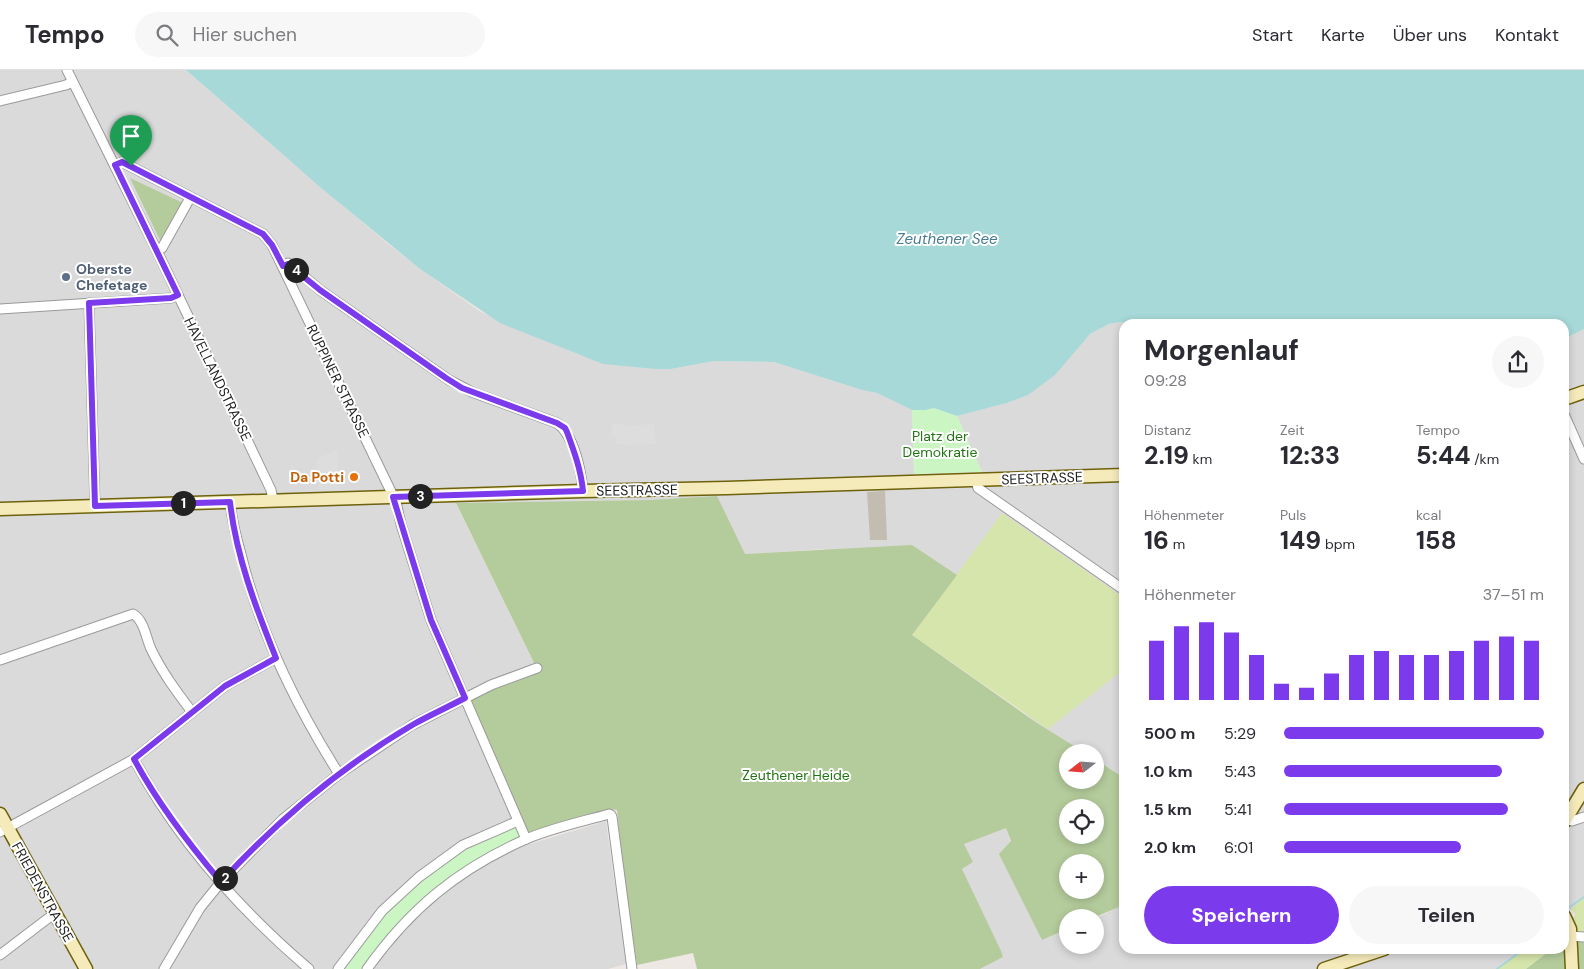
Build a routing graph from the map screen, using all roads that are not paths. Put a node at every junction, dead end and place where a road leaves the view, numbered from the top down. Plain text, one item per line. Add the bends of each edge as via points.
1 (66, 70) edge
2 (72, 82) junction
3 (0, 101) edge
4 (115, 165) junction
5 (190, 198) junction
6 (157, 251) junction
7 (283, 266) junction
8 (178, 295) junction
9 (89, 303) junction
10 (0, 309) edge
11 (1584, 392) edge
12 (1569, 397) edge
13 (1569, 425) edge
14 (1584, 459) edge
15 (1119, 475) edge
16 (976, 481) junction
17 (583, 491) junction
18 (393, 497) junction
19 (273, 500) junction
20 (230, 502) junction
21 (95, 506) junction
22 (0, 509) edge
23 (1119, 587) edge
24 (276, 658) junction
25 (0, 660) edge
26 (537, 668) dead end
27 (465, 698) junction
28 (192, 712) junction
29 (134, 759) junction
30 (339, 774) junction
31 (1584, 789) edge
32 (1569, 812) edge
33 (0, 814) edge
34 (1584, 817) edge
35 (518, 821) junction
36 (1569, 821) edge
37 (4, 830) edge
38 (526, 839) junction
39 (221, 882) junction
40 (55, 914) junction
41 (1569, 924) edge
42 (1578, 937) edge
43 (1369, 954) edge
44 (0, 955) edge
45 (86, 969) edge
46 (164, 969) edge
47 (309, 969) edge
48 (338, 969) edge
49 (367, 969) edge
50 (632, 969) edge
51 (1324, 969) edge
52 (1572, 969) edge

1 - 2 street, HAVELLANDSTRASSE
2 - 3 street
2 - 4 street, HAVELLANDSTRASSE
4 - 5 street, RUPPINER STRASSE via 122,162
4 - 6 street, HAVELLANDSTRASSE
5 - 6 street via 162,248
5 - 7 street, RUPPINER STRASSE via 263,234
6 - 8 street, HAVELLANDSTRASSE
7 - 17 street via 288,264 320,290 462,388 565,428 578,464
7 - 18 street, RUPPINER STRASSE
8 - 9 street
8 - 19 street, HAVELLANDSTRASSE
9 - 10 street
9 - 21 street
11 - 12 main road
13 - 14 street
15 - 16 main road, SEESTRASSE
16 - 17 main road, SEESTRASSE
16 - 23 street via 978,488
17 - 18 main road, SEESTRASSE
18 - 19 main road, SEESTRASSE
18 - 27 street, RUPPINER STRASSE via 431,620
19 - 20 main road, SEESTRASSE
20 - 21 main road, SEESTRASSE
20 - 24 street via 250,590
21 - 22 main road, SEESTRASSE
24 - 28 street via 225,686
24 - 30 street via 303,714
25 - 28 street via 133,614 140,621 167,680
26 - 27 street
27 - 30 street via 412,725
27 - 35 street, RUPPINER STRASSE
28 - 29 street
29 - 37 street
29 - 39 street via 164,810
30 - 39 street via 282,820
31 - 32 main road
33 - 37 main road, FRIEDENSTRASSE
34 - 36 street
35 - 38 street, RUPPINER STRASSE
35 - 48 street via 463,845 419,877 382,911
37 - 40 main road, FRIEDENSTRASSE
38 - 49 street via 460,875 434,895 404,922
38 - 50 street via 611,815
39 - 46 street via 200,908
39 - 47 street via 251,916
40 - 44 street
40 - 45 main road, FRIEDENSTRASSE
41 - 42 main road
42 - 52 main road
43 - 51 main road

